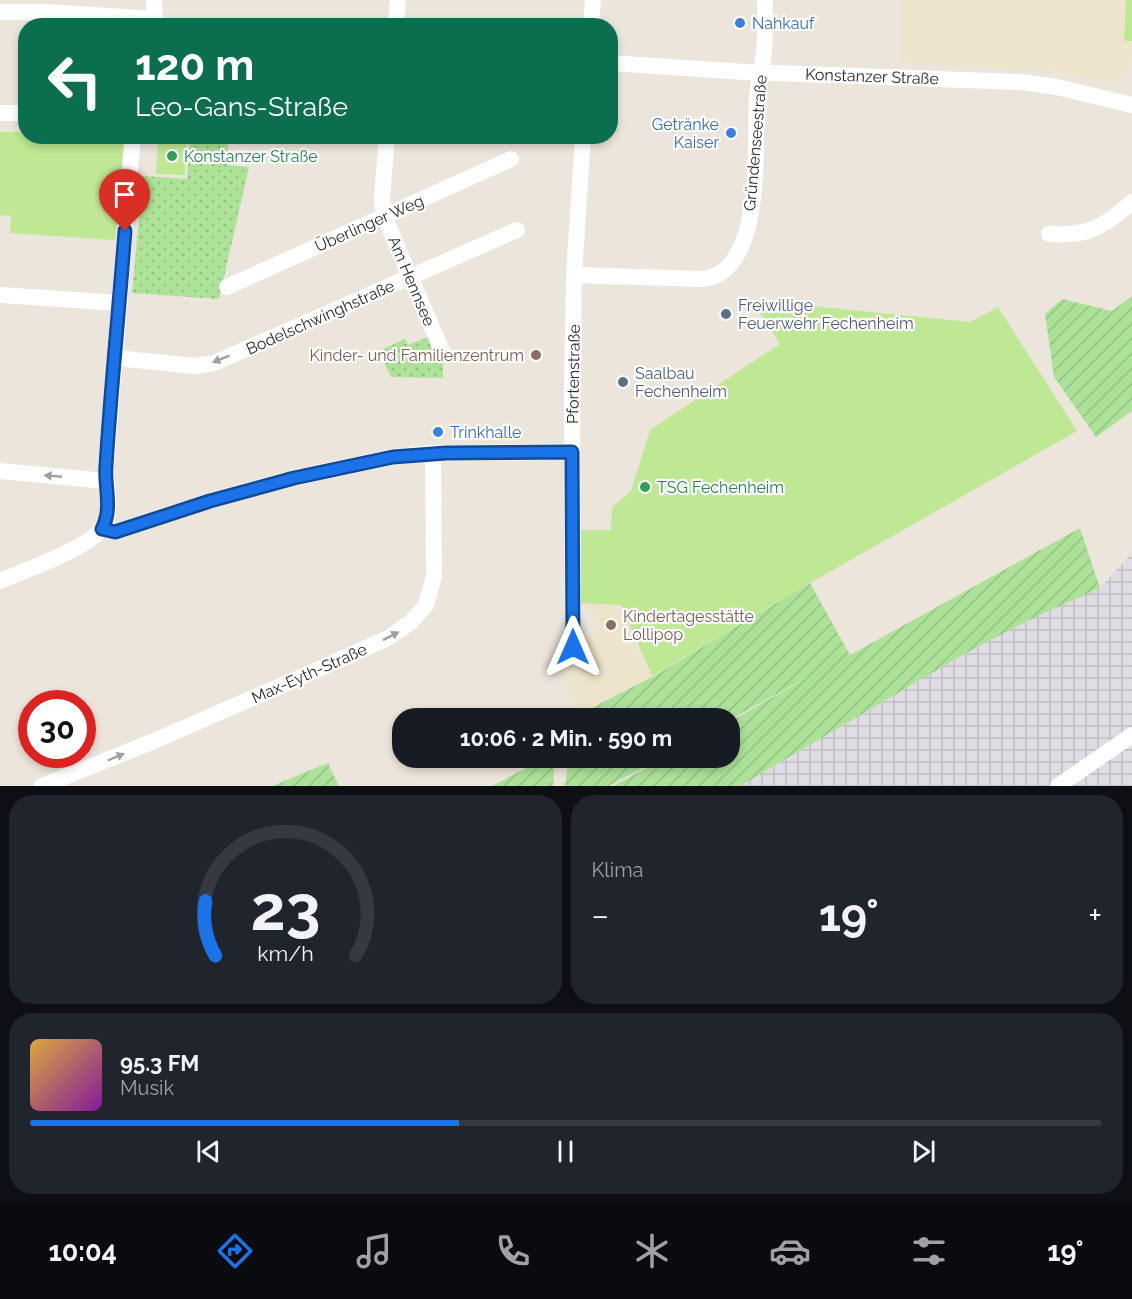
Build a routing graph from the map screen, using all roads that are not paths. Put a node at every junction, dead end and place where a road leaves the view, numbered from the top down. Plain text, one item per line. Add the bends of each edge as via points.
1 (154, 0) edge
2 (398, 0) edge
3 (593, 0) edge
4 (765, 0) edge
5 (30, 6) edge
6 (0, 12) edge
7 (124, 18) edge
8 (155, 18) edge
9 (397, 18) edge
10 (592, 18) edge
11 (618, 63) edge
12 (760, 72) junction
13 (1132, 105) edge
14 (0, 113) edge
15 (18, 113) edge
16 (132, 144) edge
17 (386, 144) edge
18 (582, 144) edge
19 (512, 159) dead end
20 (1132, 202) edge
21 (384, 216) junction
22 (517, 230) dead end
23 (1049, 234) dead end
24 (574, 274) junction
25 (410, 278) junction
26 (227, 287) dead end
27 (0, 295) edge
28 (120, 303) junction
29 (443, 353) dead end
30 (115, 358) junction
31 (572, 452) junction
32 (433, 453) junction
33 (0, 471) edge
34 (106, 481) junction
35 (102, 529) junction
36 (0, 581) edge
37 (573, 647) dead end
38 (1132, 735) edge
39 (42, 786) edge
40 (1058, 786) edge

1 - 8 street
2 - 9 street
3 - 10 street
4 - 12 street, Gründenseestraße
5 - 6 street
5 - 7 street
11 - 12 street, Konstanzer Straße
12 - 13 street, Konstanzer Straße via 1021,82
12 - 24 street, Gründenseestraße via 752,202 740,250 728,268 713,278 689,280
14 - 15 street
16 - 28 street
17 - 21 street, Am Hennsee
18 - 24 street, Pfortenstraße
19 - 21 street, Überlinger Weg
20 - 23 street via 1107,223 1087,232 1072,236
21 - 25 street, Am Hennsee
21 - 26 street, Überlinger Weg
22 - 25 street, Bodelschwinghstraße
24 - 31 street, Pfortenstraße
25 - 29 street, Am Hennsee
25 -> 30 street, Bodelschwinghstraße via 214,363 195,366
27 - 28 street
28 - 30 street
30 - 34 street
31 - 32 street
31 - 37 street, Pfortenstraße
32 - 35 street via 352,464 210,501 115,532
39 -> 32 street, Max-Eyth-Straße via 280,687 388,638 411,622 426,605 434,576
34 -> 33 street
34 - 35 street via 108,504
35 - 36 street via 82,545
38 - 40 street

